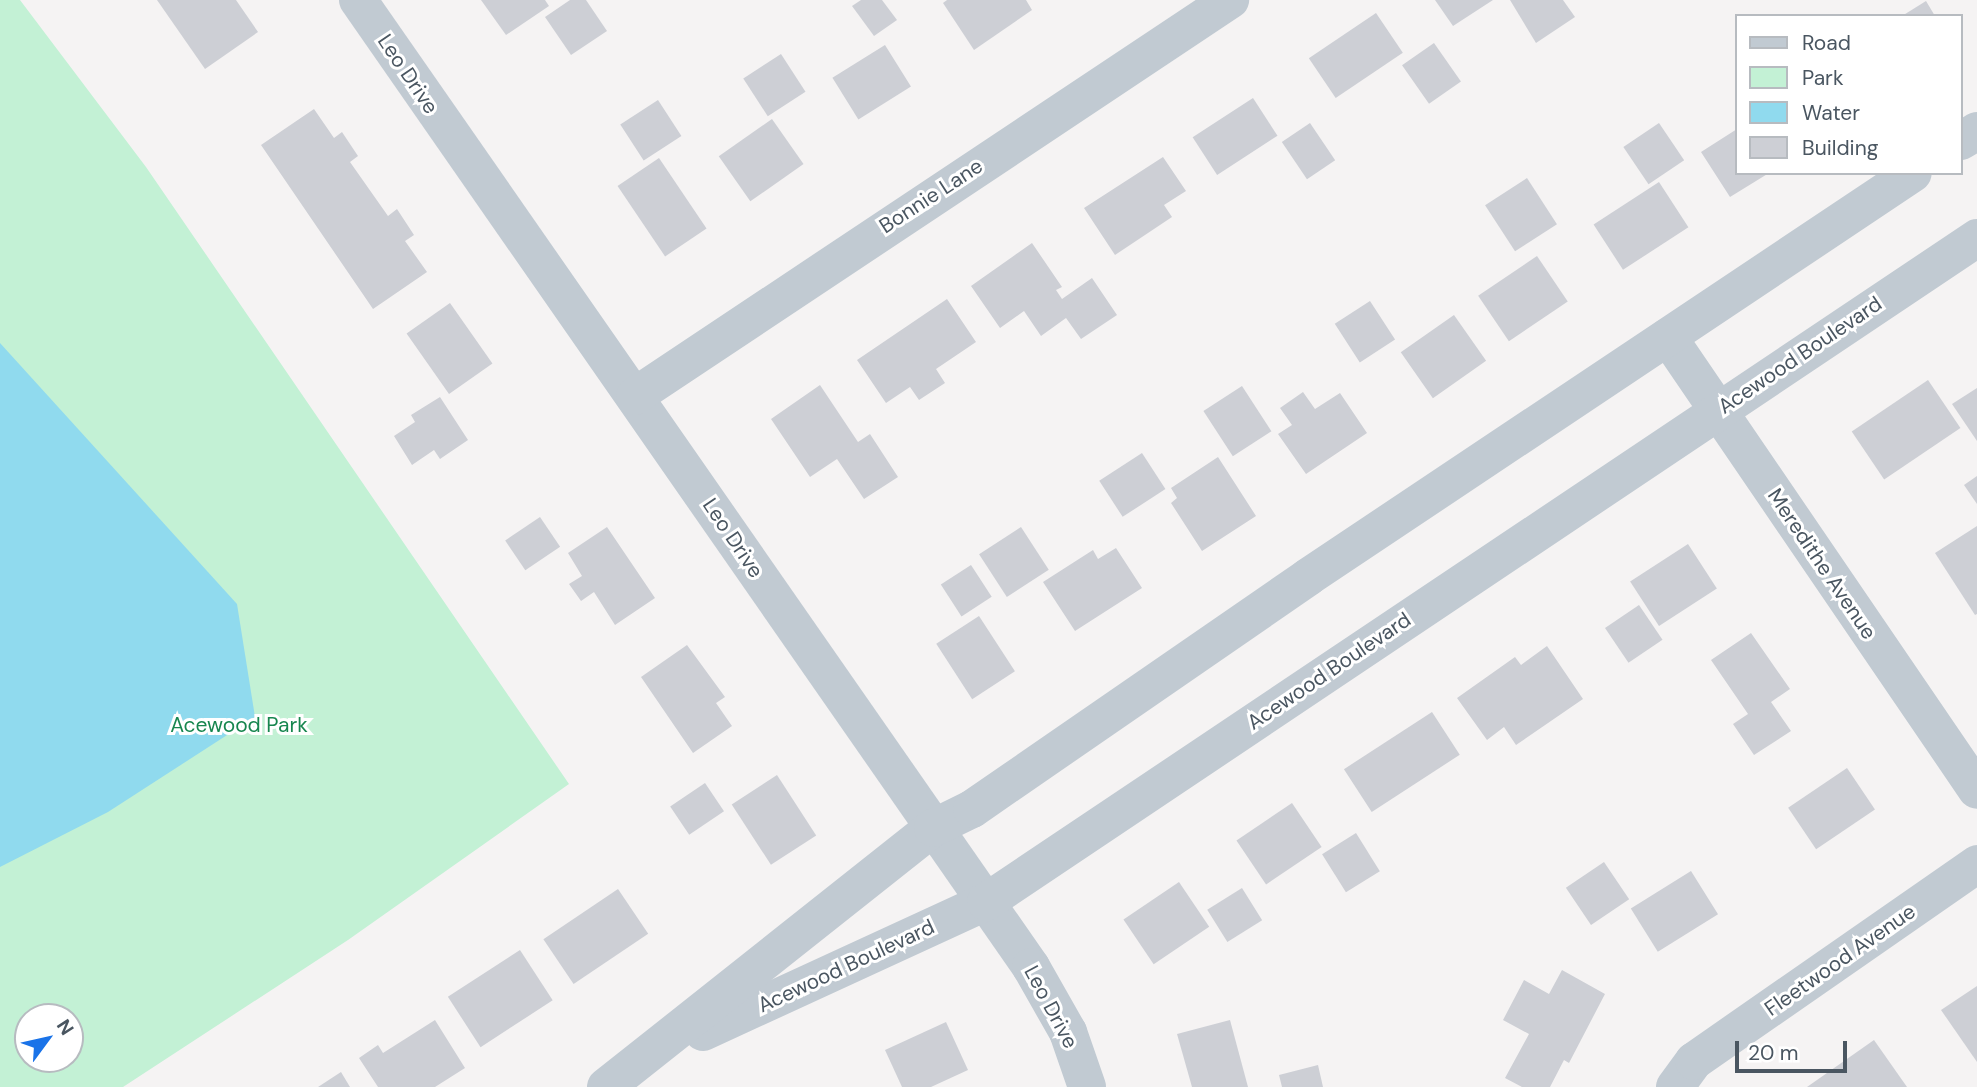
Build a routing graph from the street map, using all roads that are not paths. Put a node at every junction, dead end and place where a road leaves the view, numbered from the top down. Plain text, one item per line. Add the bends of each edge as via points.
1 (358, 0) edge
2 (1230, 0) edge
3 (1910, 175) edge
4 (1977, 237) edge
5 (1668, 337) junction
6 (635, 396) junction
7 (1716, 411) junction
8 (1977, 790) edge
9 (933, 828) junction
10 (1977, 864) edge
11 (986, 902) junction
12 (653, 1055) junction
13 (607, 1087) edge
14 (1087, 1087) edge
15 (1675, 1087) edge

1 - 6 street, Leo Drive
2 - 6 street, Bonnie Lane
3 - 5 street, Acewood Boulevard
4 - 7 street, Acewood Boulevard
5 - 7 street, Meredithe Avenue
5 - 9 street, Acewood Boulevard via 972,809
6 - 9 street, Leo Drive
7 - 8 street, Meredithe Avenue
7 - 11 street, Acewood Boulevard
9 - 11 street, Leo Drive
9 - 12 street, Acewood Boulevard
10 - 15 street, Fleetwood Avenue via 1695,1061
11 - 12 street, Acewood Boulevard
11 - 14 street, Leo Drive via 1068,1032
12 - 13 street, Acewood Boulevard

